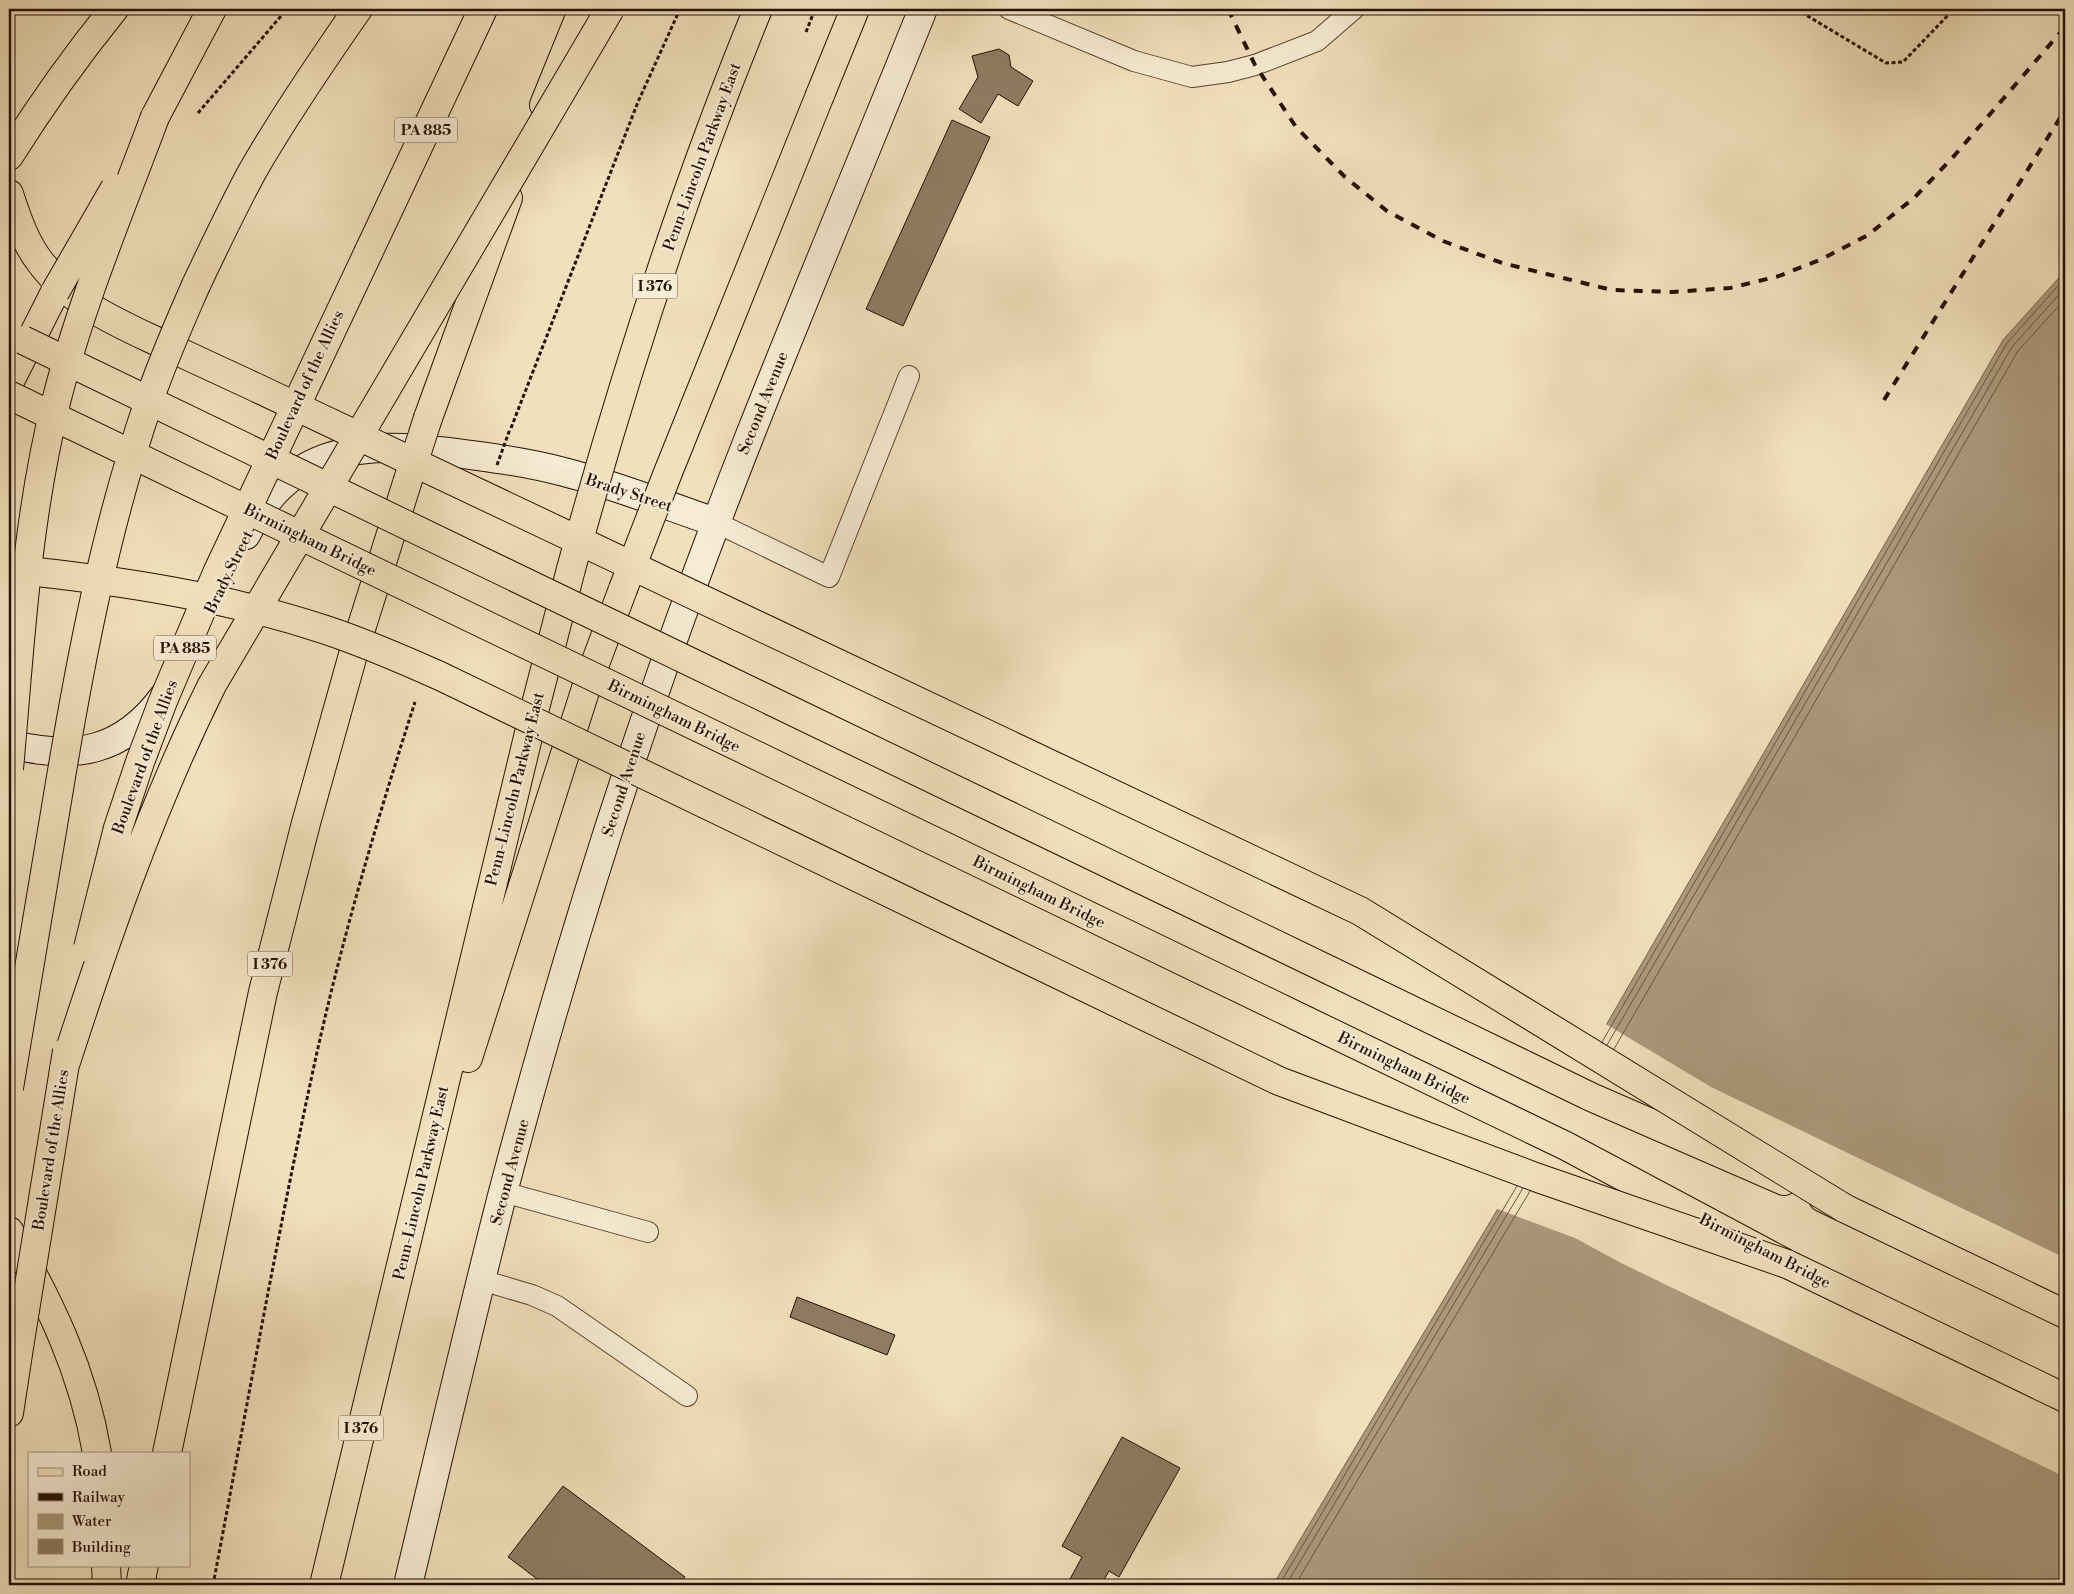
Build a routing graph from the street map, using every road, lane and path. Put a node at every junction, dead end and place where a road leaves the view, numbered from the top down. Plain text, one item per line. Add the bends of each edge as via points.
1 (114, 9) edge
2 (212, 9) edge
3 (358, 9) edge
4 (483, 9) edge
5 (583, 9) edge
6 (610, 9) edge
7 (680, 9) edge
8 (758, 9) edge
9 (855, 9) edge
10 (923, 9) edge
11 (1009, 9) edge
12 (1354, 9) edge
13 (1796, 9) edge
14 (1954, 9) edge
15 (155, 117) junction
16 (9, 156) edge
17 (9, 194) edge
18 (9, 334) edge
19 (909, 376) dead end
20 (9, 383) edge
21 (9, 395) edge
22 (495, 472) dead end
23 (715, 522) junction
24 (9, 569) edge
25 (418, 692) dead end
26 (9, 744) edge
27 (9, 769) edge
28 (64, 1068) junction
29 (9, 1088) edge
30 (504, 1192) junction
31 (1844, 1208) junction
32 (9, 1231) edge
33 (648, 1232) dead end
34 (1787, 1264) junction
35 (400, 1272) junction
36 (481, 1280) junction
37 (2065, 1314) edge
38 (687, 1396) dead end
39 (2065, 1398) edge
40 (9, 1413) edge
41 (97, 1452) edge
42 (167, 1452) edge
43 (106, 1566) edge
44 (144, 1566) edge
45 (107, 1585) edge
46 (140, 1585) edge
47 (213, 1585) edge
48 (324, 1585) edge
49 (408, 1585) edge

1 - 16 main road via 41,105
2 - 15 main road
3 - 29 main road, bridge via 253,171 222,229 170,344 148,404 128,466 92,608
4 - 28 main road, Boulevard of the Allies / PA 885, bridge via 217,573 163,701 118,828 82,974
5 - 42 main road, I 376, bridge via 485,258 428,418 354,651 263,992
6 - 28 main road, bridge via 212,685 172,771 133,870 99,959
7 - 22 path, bridge via 638,102
8 - 35 main road, Penn-Lincoln Parkway East / I 376, bridge via 699,160 609,429 535,708
9 - 35 main road, bridge via 667,475 587,685
10 - 23 main road, Second Avenue
11 - 12 lane via 1134,61 1192,76 1254,65 1317,41
13 - 14 path via 1886,63 1903,62
15 - 20 main road, bridge via 55,292
15 - 27 main road, bridge via 68,355 45,451 33,524
17 - 31 main road, bridge via 27,241 40,263 80,301 104,316 1360,911
18 - 31 main road, bridge via 1590,1097
19 - 23 lane via 829,578
21 - 34 main road, Birmingham Bridge, bridge via 1566,1146
23 - 26 main road, Brady Street via 612,486 529,464 387,447 328,457 302,469 264,504 187,661 155,709 137,726 116,740 92,749 40,751
23 - 30 main road, Second Avenue via 608,834 559,992
24 - 34 main road, bridge via 124,583 214,599 327,630 379,649 1278,1081 1538,1178
25 - 47 path via 383,803 311,1079
28 - 40 main road, Boulevard of the Allies / PA 885, bridge
30 - 33 lane
30 - 36 main road, Second Avenue
31 - 37 main road
32 - 41 main road via 42,1289 64,1337 76,1368
34 - 39 main road, Birmingham Bridge
35 - 48 main road, Penn-Lincoln Parkway East / I 376
36 - 38 lane via 532,1294 557,1306
36 - 49 main road, Second Avenue
43 - 45 main road
44 - 46 main road

